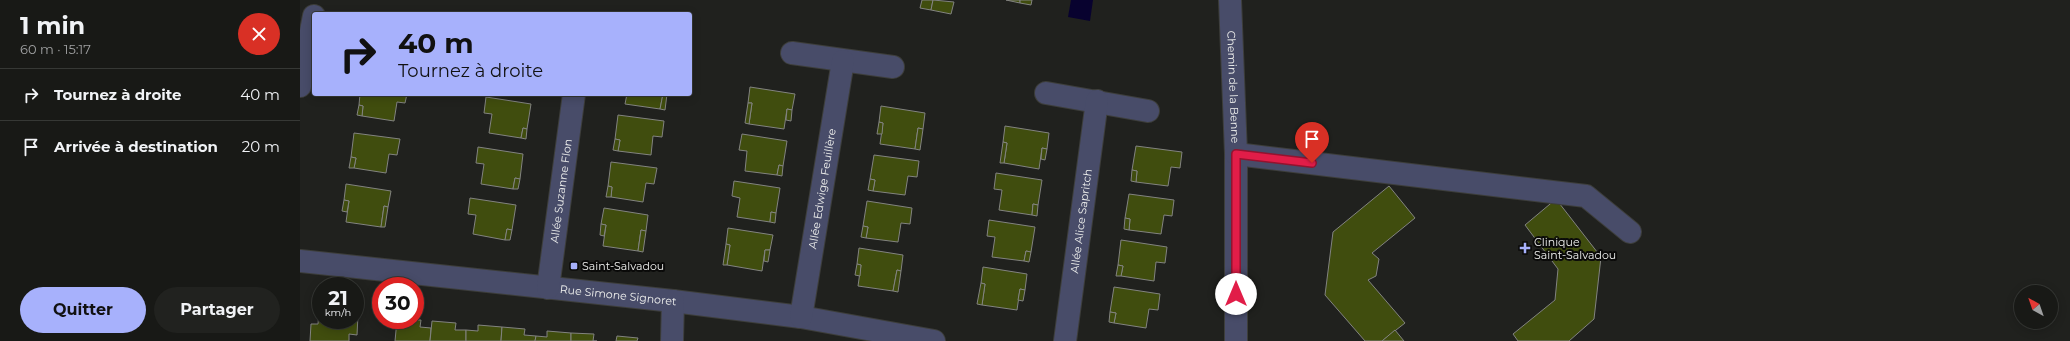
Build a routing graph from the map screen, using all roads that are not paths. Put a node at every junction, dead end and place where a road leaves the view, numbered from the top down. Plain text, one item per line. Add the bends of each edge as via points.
1 (317, 0) edge
2 (1230, 0) edge
3 (315, 12) edge
4 (312, 25) edge
5 (792, 53) dead end
6 (843, 61) junction
7 (893, 67) dead end
8 (300, 82) edge
9 (300, 86) edge
10 (1046, 93) dead end
11 (574, 96) edge
12 (1097, 102) junction
13 (1148, 111) dead end
14 (1236, 154) junction
15 (1630, 232) dead end
16 (300, 261) edge
17 (548, 288) junction
18 (673, 301) junction
19 (800, 317) junction
20 (672, 341) edge
21 (934, 341) edge
22 (1066, 341) edge
23 (1236, 341) edge

1 - 3 street
2 - 14 street, Chemin de la Benne
4 - 8 street
5 - 6 street
6 - 7 street
6 - 19 street, Allée Edwige Feuillère
8 - 9 street
10 - 12 street
11 - 17 street, Allée Suzanne Flon
12 - 13 street
12 - 22 street, Allée Alice Sapritch
14 - 15 street via 1586,196
14 - 23 street, Chemin de la Benne
16 - 17 street, Rue Simone Signoret
17 - 18 street, Rue Simone Signoret
18 - 19 street, Rue Simone Signoret
18 - 20 street
19 - 21 street, Rue Simone Signoret

